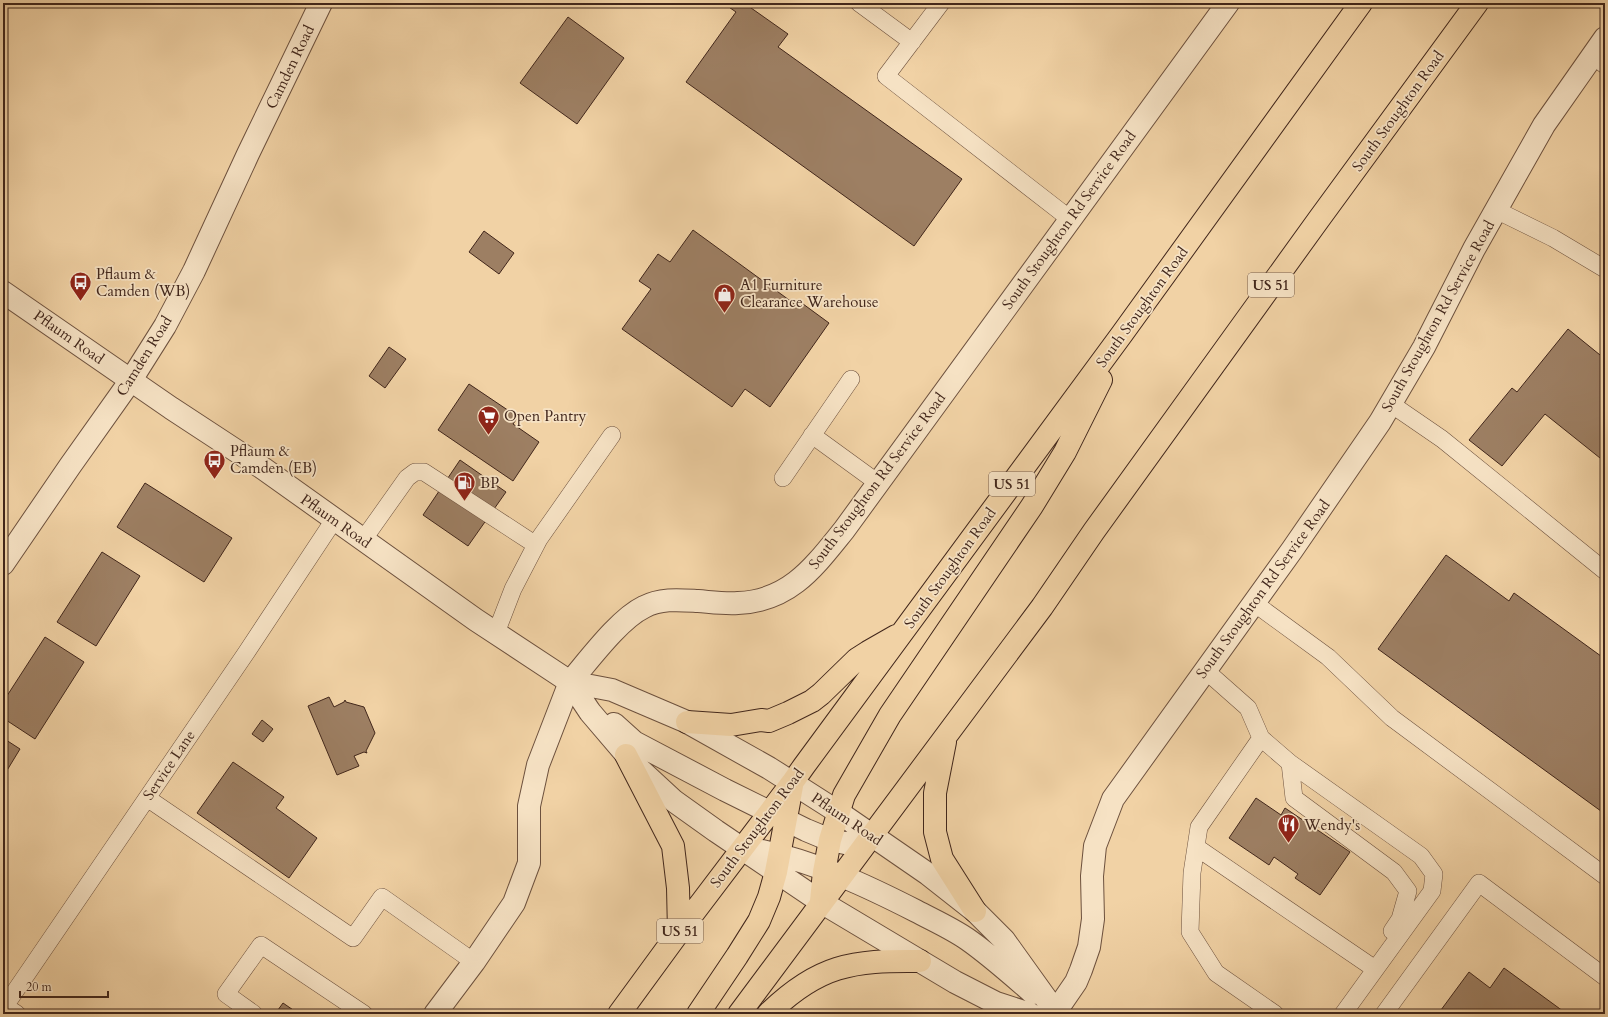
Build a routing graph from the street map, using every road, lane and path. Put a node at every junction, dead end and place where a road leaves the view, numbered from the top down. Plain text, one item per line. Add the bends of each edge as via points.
1 (321, 3) edge
2 (858, 3) edge
3 (941, 3) edge
4 (1228, 3) edge
5 (1361, 3) edge
6 (1477, 3) edge
7 (1605, 38) edge
8 (912, 42) junction
9 (1599, 61) edge
10 (1496, 210) junction
11 (1070, 219) junction
12 (1605, 269) edge
13 (3, 292) edge
14 (1122, 334) junction
15 (850, 379) dead end
16 (131, 380) junction
17 (1391, 404) junction
18 (612, 435) dead end
19 (812, 436) junction
20 (783, 478) dead end
21 (878, 483) junction
22 (334, 520) junction
23 (363, 540) junction
24 (536, 546) junction
25 (3, 564) edge
26 (1605, 571) edge
27 (1254, 603) junction
28 (496, 633) junction
29 (901, 634) junction
30 (1205, 670) junction
31 (570, 682) junction
32 (687, 722) junction
33 (946, 736) junction
34 (1261, 738) junction
35 (626, 755) junction
36 (1290, 763) junction
37 (792, 783) junction
38 (147, 798) junction
39 (838, 812) junction
40 (778, 817) junction
41 (871, 835) junction
42 (830, 840) junction
43 (1196, 847) junction
44 (742, 850) junction
45 (777, 863) junction
46 (833, 872) junction
47 (1605, 876) edge
48 (821, 902) junction
49 (974, 911) junction
50 (679, 932) junction
51 (1386, 954) junction
52 (920, 961) junction
53 (474, 962) junction
54 (1375, 969) junction
55 (1605, 977) edge
56 (9, 1009) edge
57 (254, 1014) edge
58 (364, 1014) edge
59 (435, 1014) edge
60 (619, 1014) edge
61 (698, 1014) edge
62 (738, 1014) edge
63 (768, 1014) edge
64 (1030, 1014) edge
65 (1054, 1014) edge
66 (1275, 1014) edge
67 (1343, 1014) edge
68 (1384, 1014) edge

1 - 16 street, Camden Road via 194,271 165,326
2 - 8 lane
3 - 8 lane
4 - 11 street, South Stoughton Rd Service Road
5 - 14 main road, South Stoughton Road / US 51
6 - 33 main road, South Stoughton Road / US 51 via 1314,225 1042,607
7 - 9 street, South Stoughton Rd Service Road
8 - 11 lane via 886,76
9 - 10 street, South Stoughton Rd Service Road via 1544,125
10 - 12 lane via 1553,238
10 - 17 street, South Stoughton Rd Service Road
11 - 21 street, South Stoughton Rd Service Road
13 - 16 street, Pflaum Road
14 - 29 main road, South Stoughton Road / US 51
14 - 39 main road via 1065,452 1032,506 890,715 844,795
15 - 19 lane
16 - 22 street, Pflaum Road via 264,469
16 - 25 street, Camden Road
17 - 26 lane via 1442,439
17 - 27 street, South Stoughton Rd Service Road
18 - 24 lane
19 - 20 lane
19 - 21 lane
21 - 31 street, South Stoughton Rd Service Road via 813,568 796,582 777,594 757,601 738,603 672,600 644,607 624,621
22 - 23 street, Pflaum Road
22 - 38 lane, Service Lane
23 - 24 lane via 407,478 416,472 424,472
23 - 28 street, Pflaum Road
24 - 28 lane via 513,589
27 - 30 street, South Stoughton Rd Service Road
27 - 47 lane via 1328,657 1392,718
28 - 31 street, Pflaum Road
29 - 32 main road via 857,659 812,701 769,721 731,725
29 - 37 main road, South Stoughton Road / US 51
30 - 34 lane via 1248,708
30 - 65 street, South Stoughton Rd Service Road via 1112,799 1095,846 1092,876 1093,919 1088,946 1076,982
31 - 32 street, Pflaum Road via 612,690
31 - 35 street, Pflaum Road via 590,712
31 - 40 street via 634,742
31 - 53 street, South Stoughton Rd Service Road via 538,765 529,806 529,863 514,903
32 - 37 street, Pflaum Road
33 - 41 main road, South Stoughton Road / US 51
33 - 49 main road via 935,793 935,832 942,859
34 - 36 lane
34 - 43 lane via 1199,827
35 - 44 street, Pflaum Road via 674,800
35 - 50 main road via 673,846 678,888
36 - 51 lane via 1294,798 1394,872 1408,891 1400,919 1389,935
36 - 51 lane via 1421,856 1434,874 1432,891
37 - 39 street, Pflaum Road
37 - 40 main road
38 - 53 lane via 353,938 382,898
38 - 56 lane, Service Lane
39 - 41 street, Pflaum Road
39 - 42 main road
40 - 42 street
40 - 44 main road, South Stoughton Road / US 51
40 - 45 main road
41 - 42 street via 845,843
41 - 46 main road, South Stoughton Road / US 51
41 - 49 street, Pflaum Road via 928,874
42 - 46 main road
43 - 54 lane
43 - 66 lane via 1192,874 1190,932 1216,973
44 - 45 street, Pflaum Road
44 - 50 main road, South Stoughton Road / US 51
45 - 46 street
45 - 48 street, Pflaum Road
45 - 61 main road via 770,893 759,921
46 - 48 main road, South Stoughton Road / US 51
46 - 65 street via 964,936 1002,966
48 - 52 street, Pflaum Road
48 - 62 main road, South Stoughton Road / US 51
49 - 65 street, Pflaum Road via 1004,940
50 - 60 main road, South Stoughton Road / US 51
51 - 54 lane
52 - 63 main road via 880,961 837,968 804,983
52 - 64 street, Pflaum Road via 979,995
53 - 59 street, South Stoughton Rd Service Road
54 - 67 lane
55 - 68 lane via 1478,883
57 - 58 lane via 226,994 261,944

